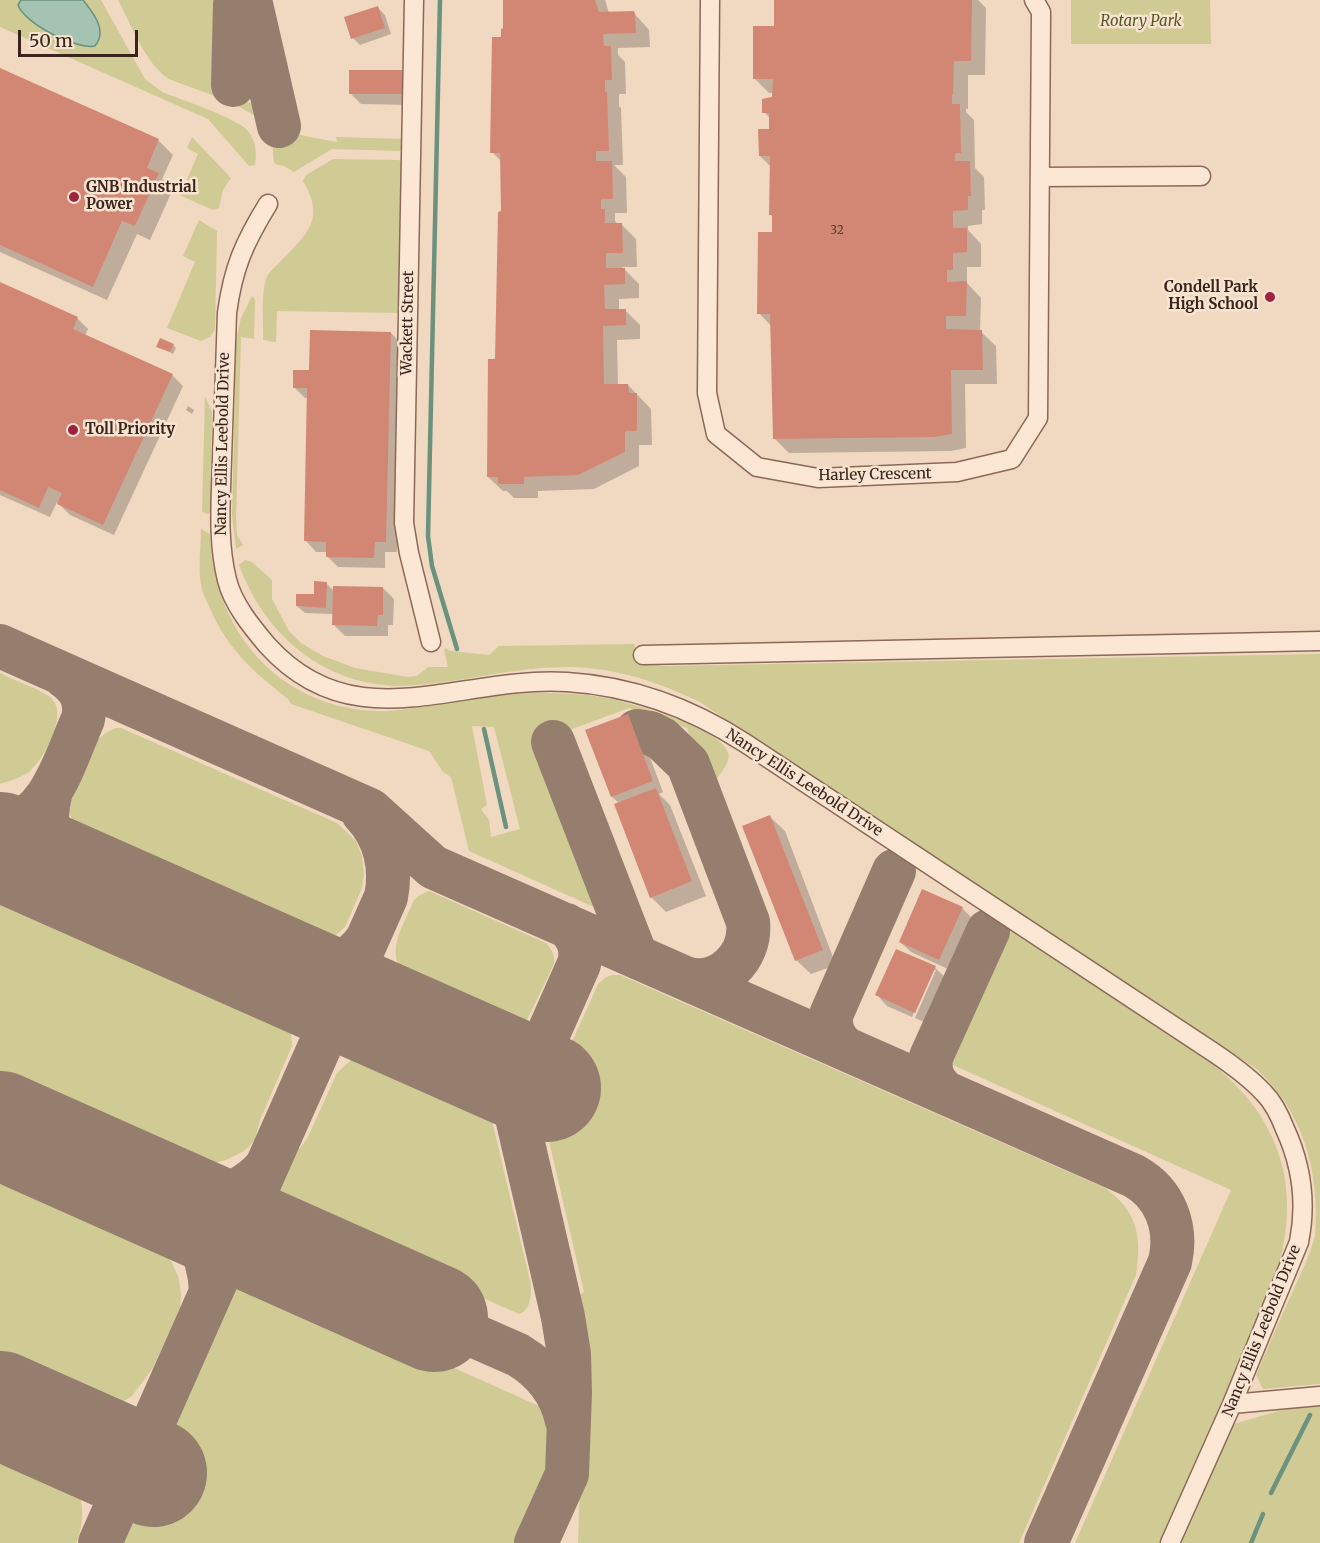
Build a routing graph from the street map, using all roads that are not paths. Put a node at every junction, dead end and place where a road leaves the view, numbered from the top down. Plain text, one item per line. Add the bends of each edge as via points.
1 (414, 0) edge
2 (710, 0) edge
3 (1035, 0) edge
4 (1201, 176) dead end
5 (1040, 177) junction
6 (268, 204) dead end
7 (431, 642) dead end
8 (1320, 642) edge
9 (643, 655) dead end
10 (1320, 1396) edge
11 (1232, 1404) junction
12 (1170, 1543) edge

1 - 7 street, Wackett Street via 404,523
2 - 5 street, Harley Crescent via 707,393 716,434 757,467 818,478 957,472 1012,459 1038,418
3 - 5 street, Harley Crescent via 1041,12
4 - 5 street
6 - 11 street, Nancy Ellis Leebold Drive via 237,261 227,313 225,362 221,543 227,582 254,629 278,657 308,679 355,696 405,699 512,684 564,682 636,693 697,716 745,743 1235,1067 1275,1107 1298,1160 1304,1200 1303,1224 1293,1261
8 - 9 street
10 - 11 street
11 - 12 street, Nancy Ellis Leebold Drive

